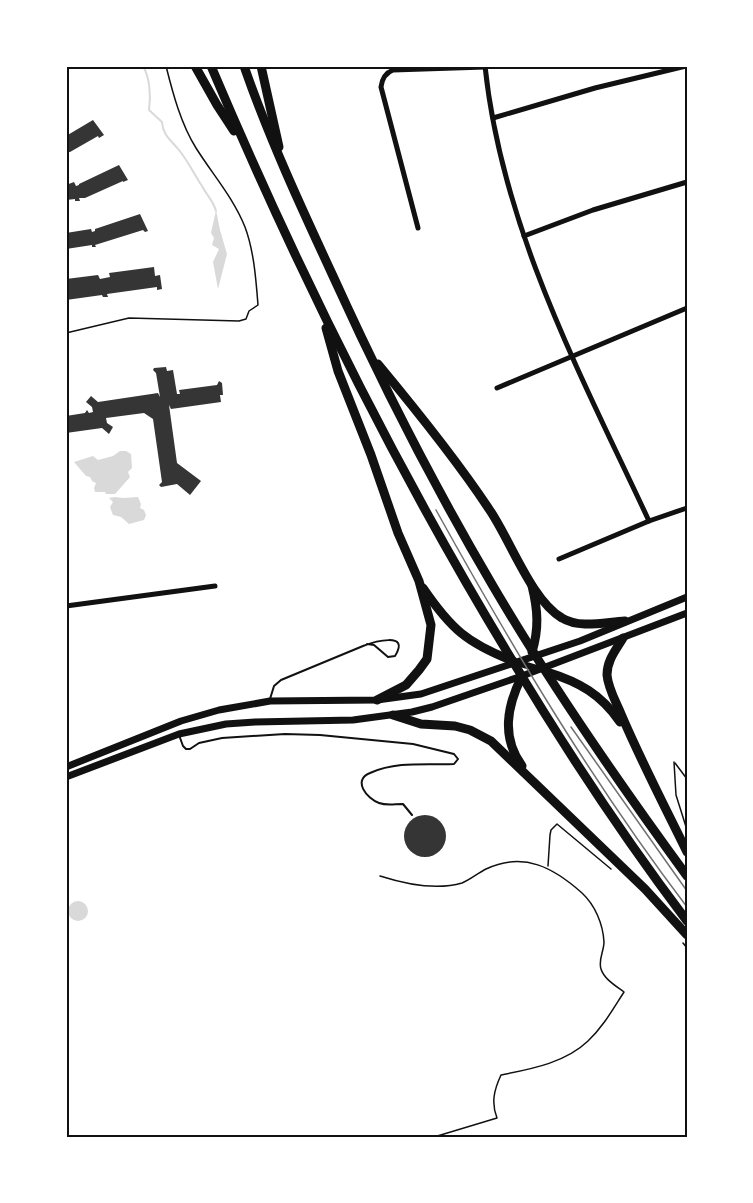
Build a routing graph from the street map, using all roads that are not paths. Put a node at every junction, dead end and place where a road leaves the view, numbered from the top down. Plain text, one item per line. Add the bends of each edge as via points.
1 (195, 66) edge
2 (211, 66) edge
3 (244, 66) edge
4 (261, 66) edge
5 (686, 66) edge
6 (485, 67) edge
7 (493, 118) junction
8 (246, 149) junction
9 (284, 170) junction
10 (687, 182) edge
11 (418, 228) dead end
12 (524, 236) junction
13 (687, 308) edge
14 (322, 311) junction
15 (368, 351) junction
16 (574, 357) junction
17 (497, 388) dead end
18 (687, 508) edge
19 (649, 521) junction
20 (559, 559) dead end
21 (418, 581) junction
22 (531, 584) junction
23 (215, 586) dead end
24 (687, 597) edge
25 (66, 606) edge
26 (687, 613) edge
27 (625, 621) junction
28 (623, 638) junction
29 (367, 644) junction
30 (515, 662) junction
31 (529, 662) junction
32 (540, 670) junction
33 (522, 676) junction
34 (377, 700) junction
35 (270, 701) junction
36 (393, 715) junction
37 (179, 734) junction
38 (630, 736) junction
39 (66, 766) edge
40 (66, 777) edge
41 (536, 785) junction
42 (412, 815) dead end
43 (687, 852) edge
44 (687, 876) edge
45 (687, 921) edge
46 (687, 936) edge

1 - 8 highway
2 - 8 highway
3 - 9 highway
4 - 9 highway
5 - 7 street
6 - 7 street
6 - 11 street via 393,70 382,80
7 - 12 street
8 - 14 highway
9 - 15 highway
10 - 12 street
12 - 16 street via 546,299
13 - 16 street
14 - 21 highway via 338,371
14 - 45 highway via 401,468 473,597 597,796
15 - 22 highway via 489,509
15 - 44 highway via 493,587 579,722
16 - 17 street
16 - 19 street
18 - 19 street
19 - 20 street
21 - 30 highway via 451,626 488,651
21 - 34 highway via 431,625 427,658 406,685
22 - 27 highway via 553,610 571,622
22 - 31 highway via 538,625
23 - 25 street
24 - 27 main road
26 - 28 main road
27 - 31 main road
28 - 32 main road
28 - 38 highway via 611,656 607,677
29 - 29 lane via 388,657 398,652 397,645 387,639
29 - 35 lane via 281,680 274,686
30 - 31 main road
30 - 34 main road via 421,694
31 - 32 main road
31 - 33 main road
32 - 33 main road
32 - 38 highway via 592,691
33 - 36 main road via 432,707
33 - 41 highway via 508,711 508,730 517,759
34 - 35 main road
35 - 39 main road via 181,721
36 - 37 main road via 246,723
36 - 41 highway via 481,734
37 - 40 main road
37 - 42 lane via 186,749 222,738 320,735 413,744 454,754 458,759 454,764 391,767 363,777 361,784 371,799 384,805 403,804
38 - 43 highway
41 - 46 highway via 645,889

